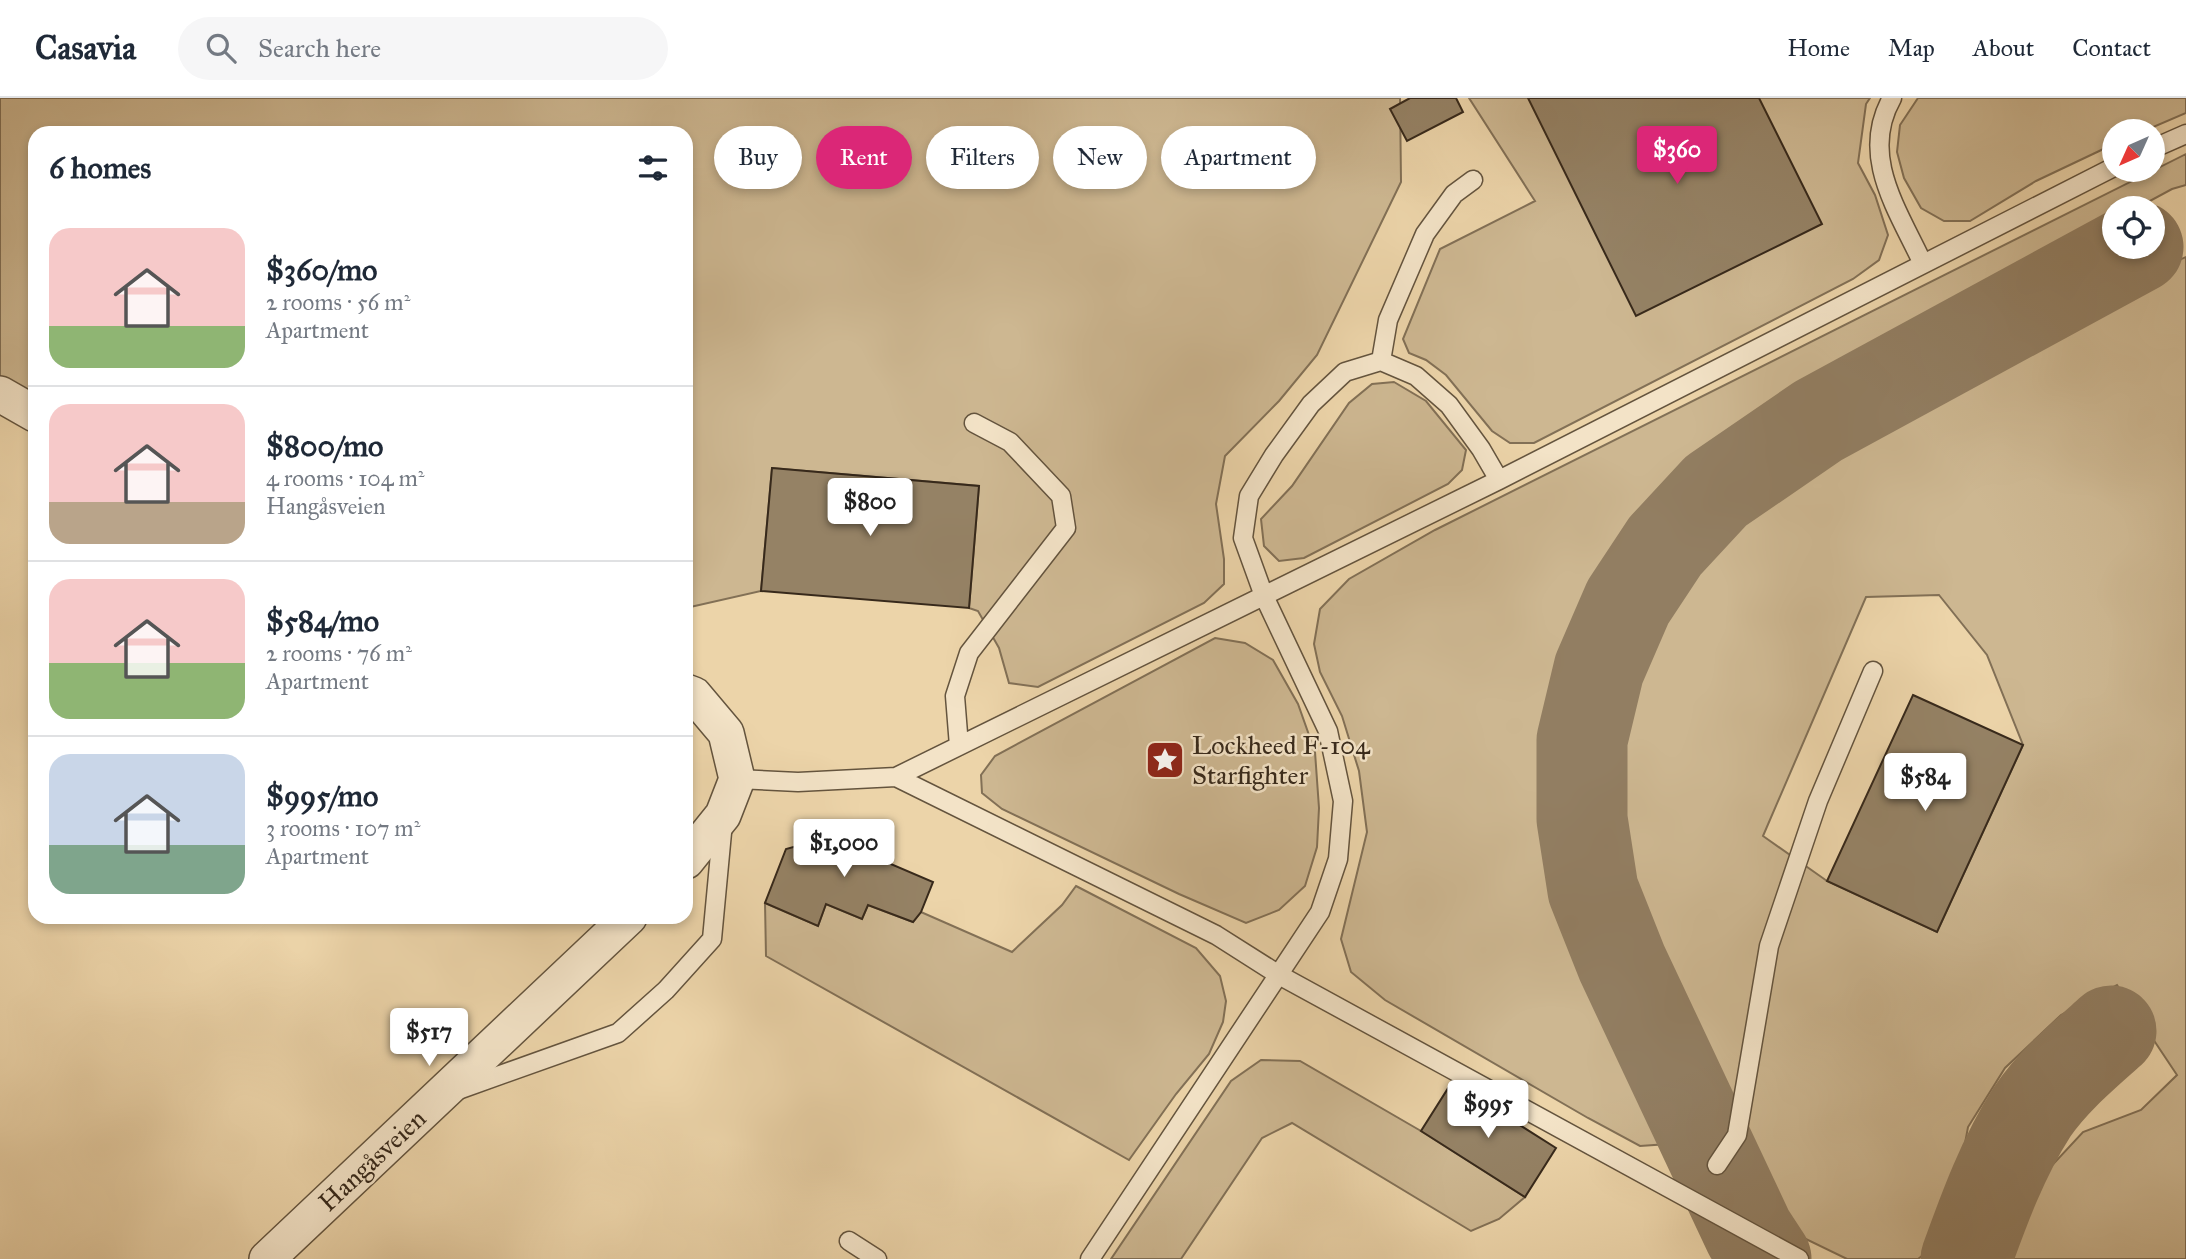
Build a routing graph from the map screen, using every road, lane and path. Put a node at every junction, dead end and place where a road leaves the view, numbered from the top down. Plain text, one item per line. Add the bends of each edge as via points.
1 (1892, 98) edge
2 (2186, 134) edge
3 (2165, 143) edge
4 (2102, 173) edge
5 (1473, 180) dead end
6 (1923, 264) junction
7 (1381, 361) junction
8 (0, 394) edge
9 (28, 410) edge
10 (974, 423) dead end
11 (1499, 480) junction
12 (1264, 596) junction
13 (1873, 671) dead end
14 (693, 696) edge
15 (959, 746) junction
16 (896, 776) junction
17 (737, 779) junction
18 (723, 816) junction
19 (693, 852) edge
20 (622, 924) edge
21 (1279, 975) junction
22 (438, 1097) junction
23 (1717, 1165) dead end
24 (849, 1241) dead end
25 (267, 1259) edge
26 (877, 1259) edge
27 (1090, 1259) edge
28 (1800, 1259) edge

1 - 6 lane via 1883,115 1878,149 1884,181
2 - 3 lane
4 - 6 lane
5 - 7 lane via 1454,194 1424,234 1388,320
6 - 11 lane
7 - 11 lane via 1416,376 1449,405
7 - 12 lane via 1345,372 1311,404 1249,496 1243,538
8 - 9 street
10 - 15 lane via 1010,442 1060,496 1066,528 969,653 955,696
11 - 12 lane
12 - 15 lane
12 - 21 lane via 1328,731 1343,800 1338,859 1320,912
13 - 23 lane via 1818,801 1769,946 1737,1135
14 - 17 street via 726,733
15 - 16 lane
16 - 17 lane via 798,782
16 - 21 lane via 1216,935
17 - 18 street
18 - 19 street
18 - 22 lane via 712,939 666,990 618,1033
20 - 22 street, Hangåsveien
21 - 27 lane
21 - 28 lane
22 - 25 street, Hangåsveien
24 - 26 lane

